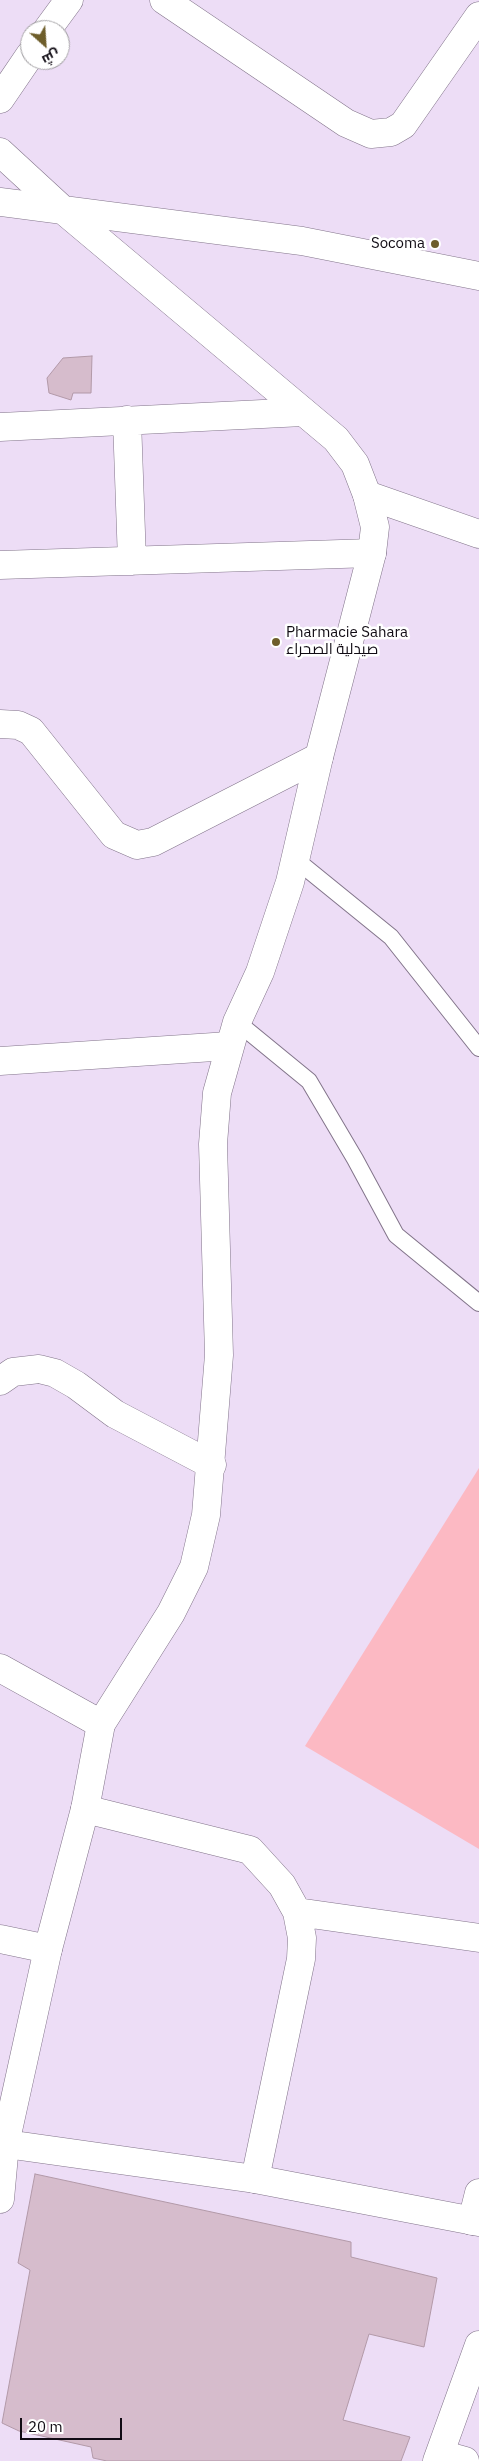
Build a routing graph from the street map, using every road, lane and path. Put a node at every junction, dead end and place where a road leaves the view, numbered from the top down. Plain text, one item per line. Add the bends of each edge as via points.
1 (69, 0) edge
2 (164, 0) edge
3 (479, 16) edge
4 (54, 20) edge
5 (20, 70) edge
6 (0, 99) edge
7 (0, 152) edge
8 (0, 202) edge
9 (63, 210) junction
10 (479, 276) edge
11 (304, 412) junction
12 (127, 420) junction
13 (0, 427) edge
14 (367, 495) junction
15 (479, 534) edge
16 (372, 553) junction
17 (132, 561) junction
18 (0, 565) edge
19 (0, 724) edge
20 (319, 757) junction
21 (295, 859) junction
22 (233, 1034) junction
23 (479, 1048) edge
24 (0, 1061) edge
25 (479, 1303) edge
26 (0, 1381) edge
27 (212, 1465) junction
28 (0, 1668) edge
29 (101, 1724) junction
30 (85, 1809) junction
31 (297, 1912) junction
32 (479, 1938) edge
33 (0, 1939) edge
34 (48, 1949) junction
35 (2, 2143) edge
36 (255, 2179) junction
37 (479, 2193) edge
38 (0, 2199) edge
39 (476, 2222) edge
40 (479, 2345) edge
41 (447, 2459) edge

1 - 4 street
2 - 3 street via 346,123 372,134 392,132 402,124
5 - 6 street
7 - 9 street
8 - 9 street
9 - 10 street via 302,240
9 - 11 street
11 - 12 street
11 - 14 street via 336,439 355,464
12 - 13 street
12 - 17 street
14 - 15 street
14 - 16 street via 375,528
16 - 17 street
16 - 20 street
17 - 18 street
19 - 20 street via 18,725 31,731 114,835 138,845 153,842
20 - 21 street
21 - 22 street via 260,972
21 - 23 lane via 391,937
22 - 24 street
22 - 25 lane via 309,1080 396,1236
22 - 27 street via 217,1092 213,1144 219,1354
26 - 27 street via 13,1372 39,1369 56,1373 115,1414
27 - 29 street via 206,1515 194,1567 171,1613
28 - 29 street
29 - 30 street
30 - 31 street via 250,1850 282,1885
30 - 34 street
31 - 32 street
31 - 36 street via 302,1938 301,1959
33 - 34 street
34 - 35 street
35 - 36 street
35 - 38 street
36 - 39 street
37 - 39 street
40 - 41 street

